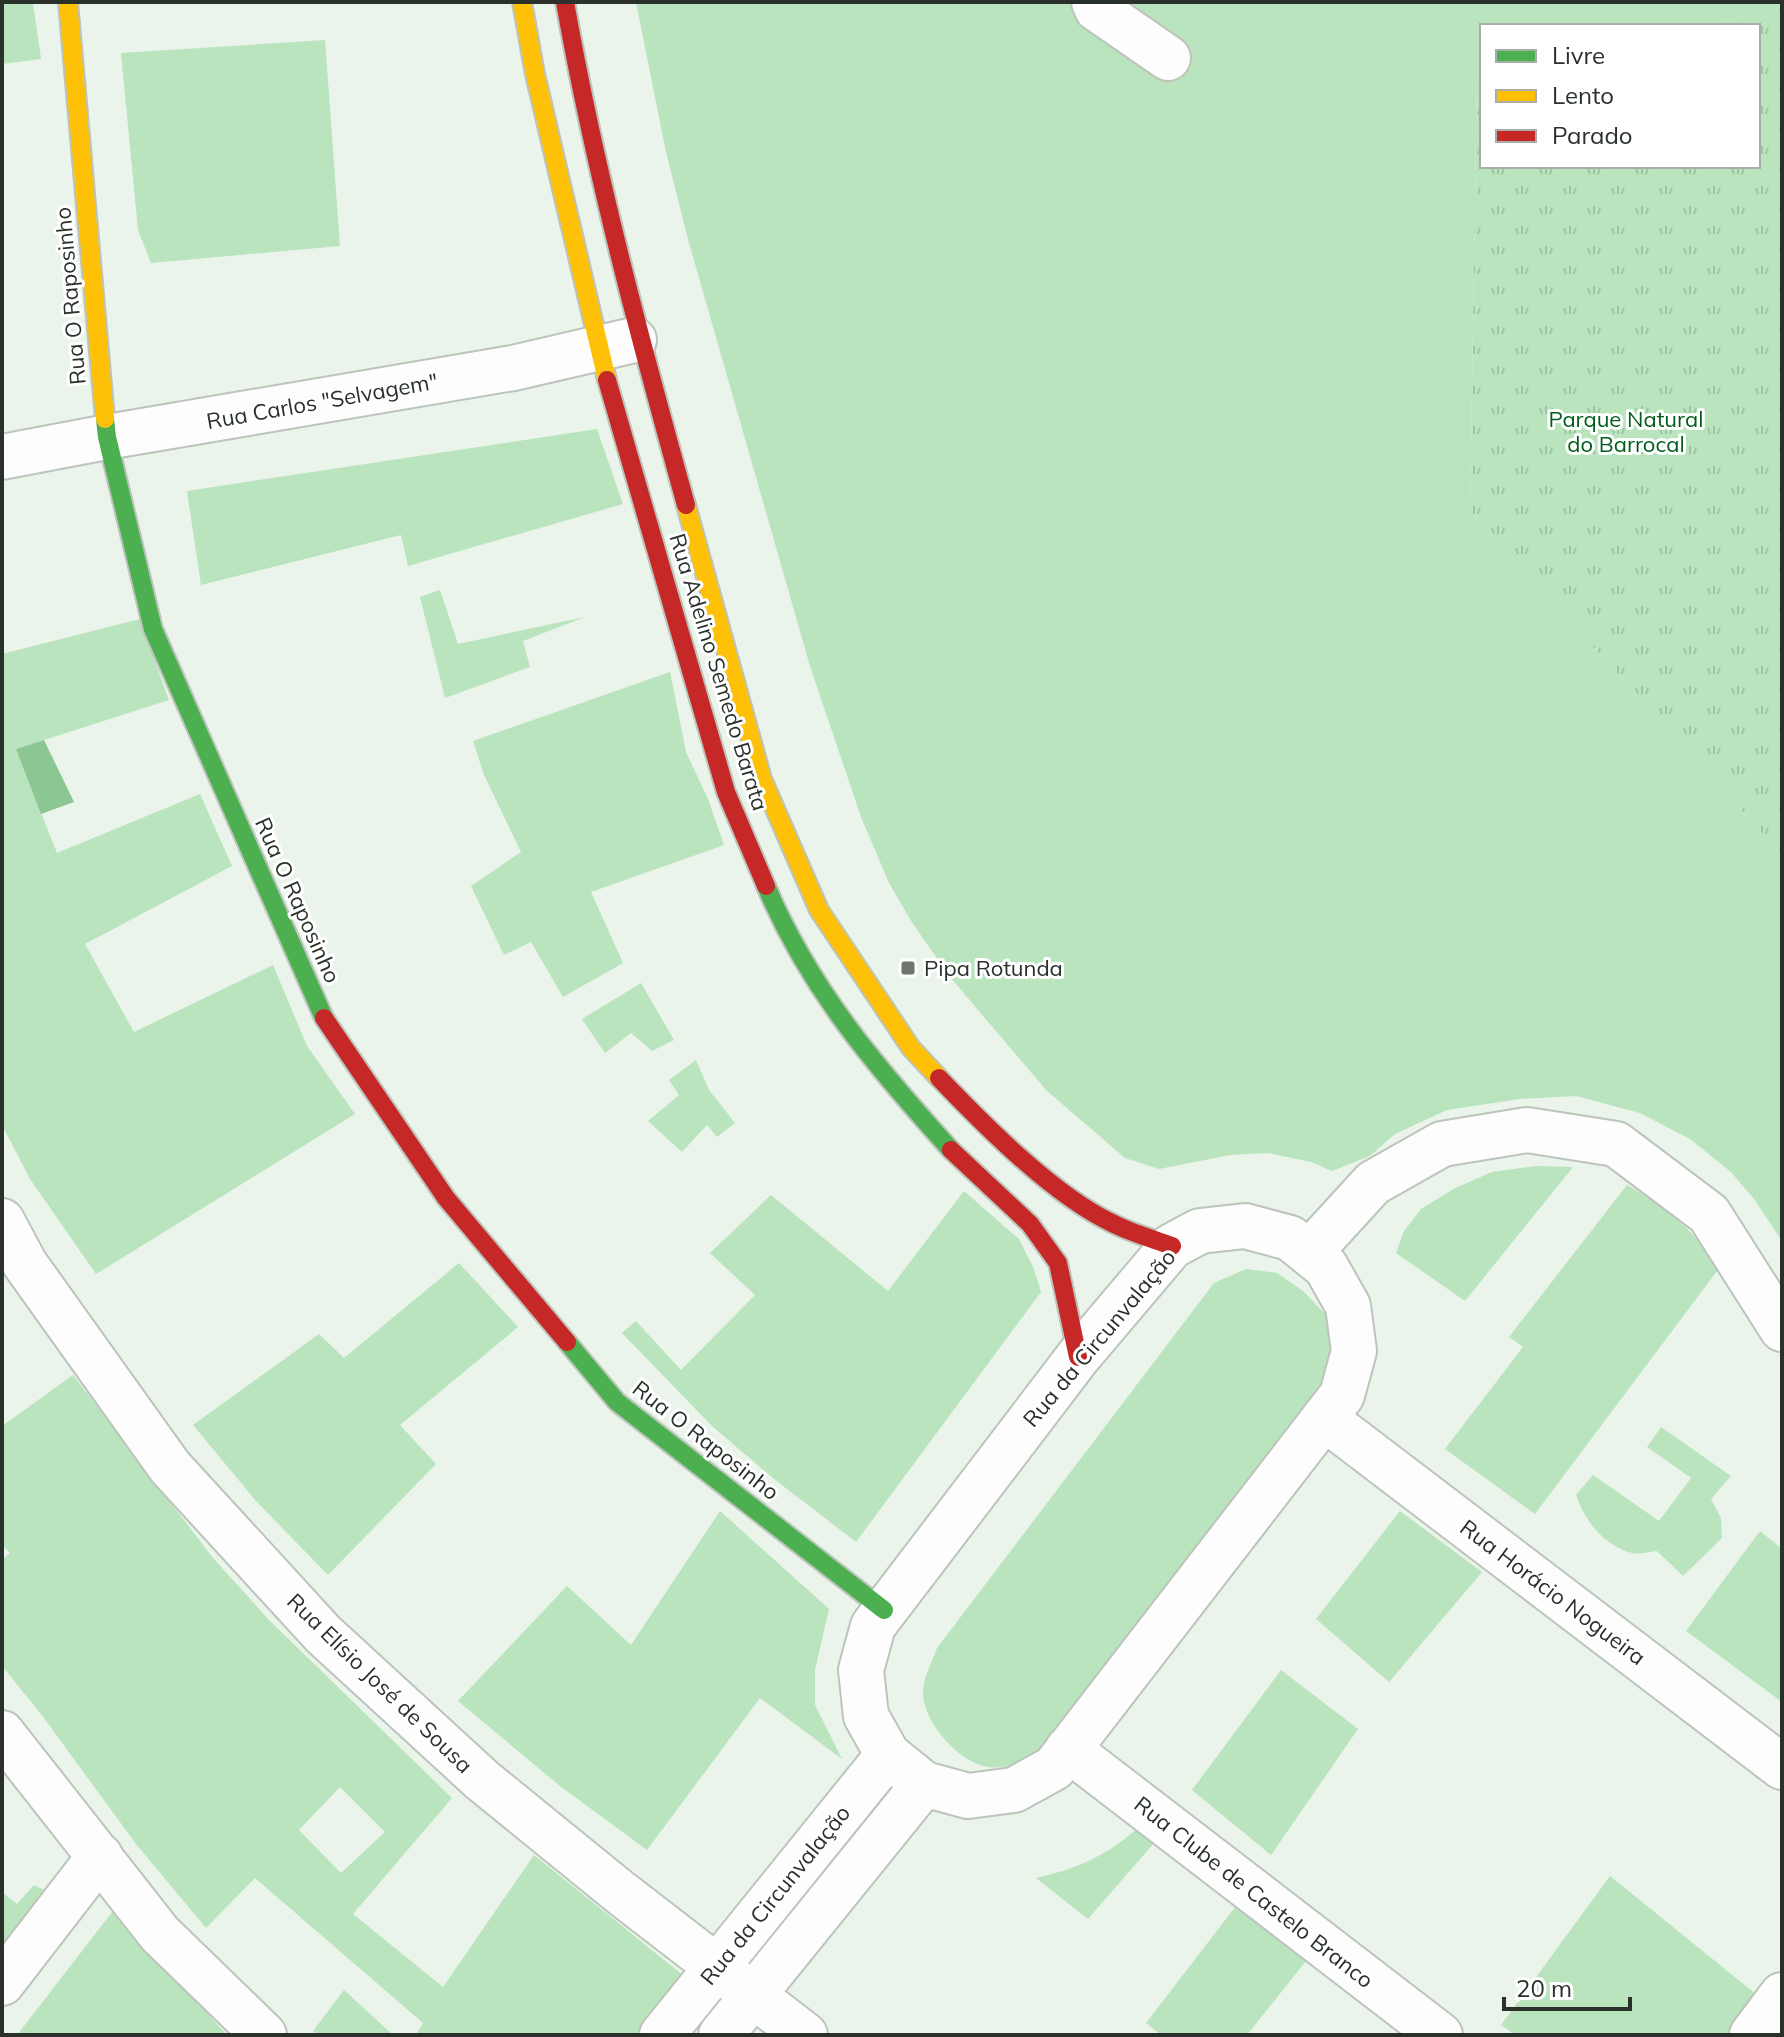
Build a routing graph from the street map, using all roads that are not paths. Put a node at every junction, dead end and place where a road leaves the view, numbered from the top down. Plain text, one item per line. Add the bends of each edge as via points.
1 (68, 2) edge
2 (522, 2) edge
3 (565, 2) edge
4 (1094, 2) edge
5 (1168, 58) dead end
6 (640, 338) junction
7 (598, 347) junction
8 (107, 437) junction
9 (2, 457) edge
10 (2, 1221) edge
11 (1172, 1246) junction
12 (1309, 1253) junction
13 (1782, 1329) edge
14 (1078, 1357) junction
15 (1324, 1418) junction
16 (884, 1610) junction
17 (2, 1733) edge
18 (1068, 1749) junction
19 (888, 1755) junction
20 (1782, 1767) edge
21 (924, 1784) junction
22 (100, 1856) junction
23 (717, 1968) junction
24 (2, 1983) edge
25 (753, 1995) junction
26 (1782, 1995) edge
27 (264, 2035) edge
28 (662, 2035) edge
29 (721, 2035) edge
30 (805, 2035) edge
31 (1440, 2035) edge
32 (1752, 2035) edge

1 - 8 main road, Rua O Raposinho
2 - 7 main road, Rua Adelino Semedo Barata
3 - 6 main road, Rua Adelino Semedo Barata
4 - 5 street
6 - 7 street, Rua Carlos "Selvagem"
6 - 11 main road, Rua Adelino Semedo Barata via 762,779 819,910 911,1048 968,1108 1064,1194 1113,1224
7 - 8 street, Rua Carlos "Selvagem" via 513,368
7 - 14 main road, Rua Adelino Semedo Barata via 726,792 784,929 824,997 885,1077 954,1153 1030,1224 1058,1263
8 - 9 street, Rua Carlos "Selvagem"
8 - 16 main road, Rua O Raposinho via 153,629 327,1025 446,1198 617,1402
10 - 23 street, Rua Elísio José de Sousa via 25,1264 170,1467 323,1634 482,1780
11 - 12 street, Rua da Circunvalação via 1200,1231 1245,1226 1290,1238
11 - 14 street, Rua da Circunvalação
12 - 13 street via 1373,1183 1442,1144 1527,1130 1616,1144 1709,1214
12 - 15 street, Rua da Circunvalação via 1326,1267 1348,1306 1354,1351 1342,1395
14 - 16 street, Rua da Circunvalação
15 - 18 street, Rua da Circunvalação
15 - 20 street, Rua Horácio Nogueira
16 - 19 street, Rua da Circunvalação via 873,1626 861,1670 866,1716
17 - 22 street
18 - 21 street, Rua da Circunvalação via 1054,1768 1014,1790 968,1796
18 - 31 street, Rua Clube de Castelo Branco
19 - 21 street, Rua da Circunvalação
19 - 23 street, Rua da Circunvalação
21 - 25 street, Rua da Circunvalação
22 - 24 street
22 - 27 street via 160,1934
23 - 25 street, Rua Elísio José de Sousa
23 - 28 street, Rua da Circunvalação
25 - 29 street, Rua da Circunvalação
25 - 30 street, Rua Elísio José de Sousa
26 - 32 street

